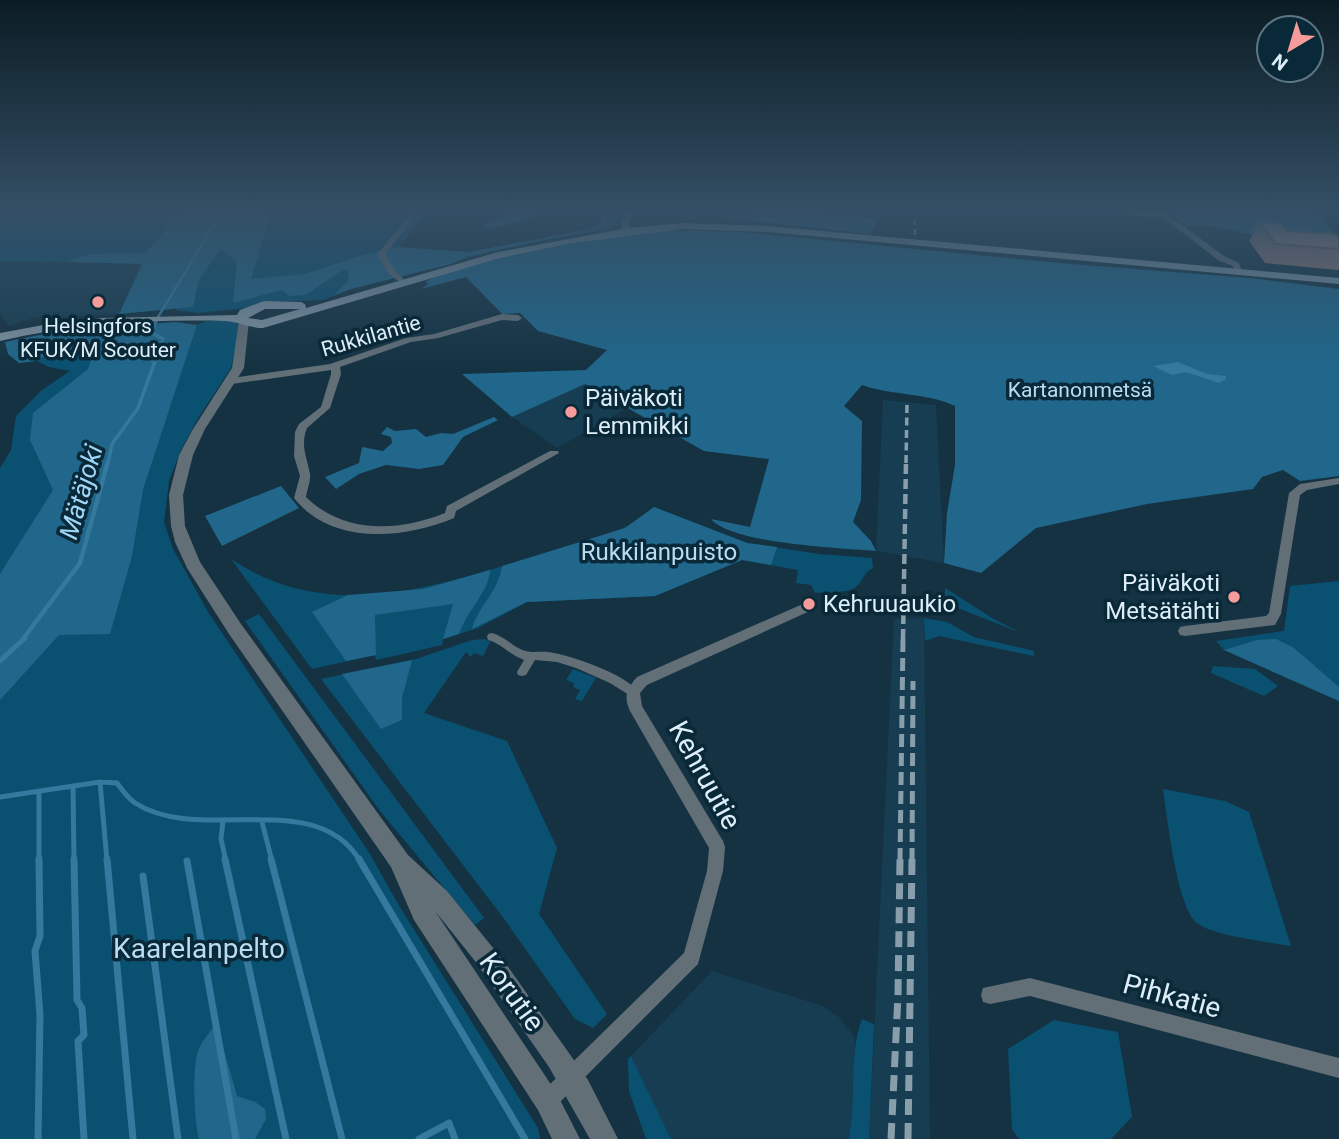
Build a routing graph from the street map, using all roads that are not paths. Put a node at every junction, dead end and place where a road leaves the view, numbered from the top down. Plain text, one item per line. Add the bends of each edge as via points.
1 (387, 263) edge
2 (473, 263) edge
3 (1140, 263) edge
4 (1224, 263) edge
5 (1238, 272) junction
6 (1339, 281) edge
7 (404, 283) junction
8 (282, 312) junction
9 (245, 317) junction
10 (518, 318) dead end
11 (263, 324) junction
12 (2, 334) edge
13 (243, 340) junction
14 (335, 366) junction
15 (232, 381) junction
16 (554, 453) dead end
17 (1339, 481) edge
18 (805, 608) dead end
19 (1185, 631) dead end
20 (492, 637) dead end
21 (531, 657) junction
22 (522, 671) dead end
23 (633, 692) junction
24 (400, 860) junction
25 (990, 995) dead end
26 (1339, 1068) edge
27 (573, 1077) junction
28 (547, 1101) junction
29 (566, 1139) edge
30 (604, 1139) edge

1 - 7 street
2 - 7 main road
3 - 5 main road
4 - 5 street
5 - 6 main road
7 - 8 main road
8 - 9 main road via 264,305
8 - 11 main road
9 - 11 main road
9 - 12 main road
9 - 13 street, Korutie
10 - 14 street, Rukkilantie via 502,317 409,340
11 - 13 street
13 - 15 street, Korutie
14 - 15 street, Rukkilantie
14 - 16 street via 325,408 300,432 299,456 305,476 300,498 315,512 342,525 395,529 441,519 450,515 451,509
15 - 24 street, Korutie via 186,455 176,495 183,542 235,629
17 - 19 street via 1295,493 1275,614 1270,621
18 - 23 street via 642,681
20 - 21 street
21 - 22 street
21 - 23 street via 575,660
23 - 27 street, Kehruutie via 635,708 717,847 715,871 692,958
24 - 27 street, Korutie via 449,908
24 - 28 street, Korutie via 422,912
25 - 26 street, Pihkatie via 1030,987
27 - 28 street, Kehruutie
27 - 30 street, Korutie
28 - 29 street, Korutie

